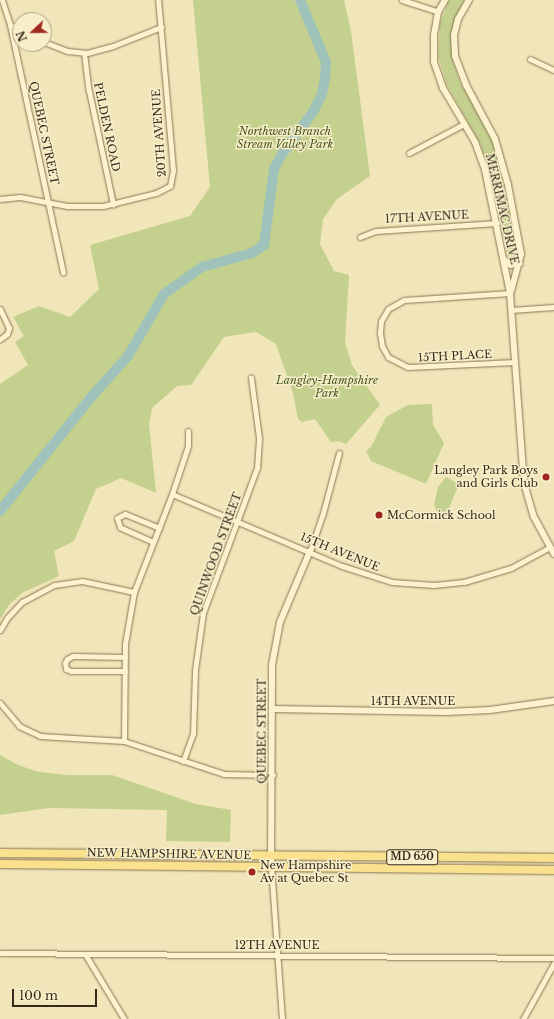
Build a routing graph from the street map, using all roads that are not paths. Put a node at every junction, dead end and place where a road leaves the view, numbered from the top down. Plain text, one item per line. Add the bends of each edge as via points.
1 (2, 0) edge
2 (158, 0) edge
3 (402, 0) edge
4 (445, 0) edge
5 (469, 0) edge
6 (438, 12) junction
7 (10, 25) joint
8 (161, 27) junction
9 (52, 44) edge
10 (84, 53) junction
11 (530, 59) dead end
12 (554, 70) edge
13 (464, 124) junction
14 (409, 153) dead end
15 (0, 199) edge
16 (48, 203) junction
17 (113, 204) junction
18 (497, 223) junction
19 (360, 237) dead end
20 (504, 259) junction
21 (521, 263) junction
22 (63, 272) dead end
23 (510, 292) junction
24 (554, 307) edge
25 (0, 309) edge
26 (511, 310) junction
27 (0, 339) edge
28 (515, 362) junction
29 (251, 378) dead end
30 (188, 432) dead end
31 (339, 453) dead end
32 (172, 494) junction
33 (238, 521) junction
34 (158, 528) junction
35 (153, 542) junction
36 (550, 547) junction
37 (310, 551) junction
38 (554, 554) edge
39 (134, 592) junction
40 (0, 630) edge
41 (125, 657) junction
42 (125, 671) junction
43 (554, 701) edge
44 (0, 703) edge
45 (272, 709) junction
46 (124, 741) junction
47 (183, 761) junction
48 (273, 775) junction
49 (0, 853) edge
50 (271, 857) junction
51 (554, 858) edge
52 (0, 864) edge
53 (271, 866) junction
54 (554, 870) edge
55 (0, 953) edge
56 (85, 954) junction
57 (278, 955) junction
58 (554, 958) edge
59 (554, 963) edge
60 (124, 1019) edge
61 (282, 1019) edge
62 (523, 1019) edge

1 - 7 street, QUEBEC STREET
2 - 8 street, 20TH AVENUE
3 - 6 street
4 - 6 street, MERRIMAC DRIVE
5 - 21 street, MERRIMAC DRIVE via 458,19 454,35 455,56 462,77 492,131 499,151 521,243
6 - 13 street, MERRIMAC DRIVE via 433,44 436,69 445,93
7 - 16 street, QUEBEC STREET
8 - 10 street via 103,50
8 - 17 street, 20TH AVENUE via 172,182 170,186 156,193
9 - 10 street
10 - 17 street, PELDEN ROAD via 89,91
11 - 12 street
13 - 14 street
13 - 18 street, MERRIMAC DRIVE via 483,161
15 - 16 street, 20TH AVENUE via 20,197
16 - 17 street, 20TH AVENUE via 91,207
16 - 22 street, QUEBEC STREET
18 - 19 street, 17TH AVENUE via 376,231
18 - 20 street, MERRIMAC DRIVE
20 - 21 street via 510,265
20 - 23 street, MERRIMAC DRIVE
21 - 23 street, MERRIMAC DRIVE
23 - 26 street, MERRIMAC DRIVE
23 - 28 street, 15TH PLACE via 399,302 388,309 381,321 382,346 393,361 413,368
24 - 26 street
25 - 27 street via 9,328 7,334
26 - 28 street, MERRIMAC DRIVE
28 - 36 street, MERRIMAC DRIVE via 524,482 534,517
29 - 33 street, QUINWOOD STREET via 258,418 258,459 252,485
30 - 32 street via 188,446
31 - 37 street, QUEBEC STREET
32 - 33 street, 15TH AVENUE
32 - 34 street
33 - 37 street, 15TH AVENUE
33 - 47 street, QUINWOOD STREET via 203,613 195,670 193,734
34 - 35 street
34 - 35 street via 125,514 118,518 120,527
35 - 39 street
36 - 37 street, 15TH AVENUE via 494,574 464,582 434,585 392,582 342,566
36 - 38 street, MERRIMAC DRIVE
37 - 45 street, QUEBEC STREET via 280,622 272,665
39 - 40 street via 82,581 54,585 22,602
39 - 41 street
41 - 42 street
41 - 42 street via 73,656 65,663 66,669 71,671
42 - 46 street
43 - 45 street, 14TH AVENUE via 490,710 447,712
44 - 46 street via 19,726 40,736
45 - 48 street, QUEBEC STREET
46 - 47 street
47 - 48 street via 224,774
48 - 50 street, QUEBEC STREET
49 - 50 main road, NEW HAMPSHIRE AVENUE / MD 650
50 - 51 main road, NEW HAMPSHIRE AVENUE / MD 650
50 - 53 street, QUEBEC STREET
52 - 53 main road, NEW HAMPSHIRE AVENUE / MD 650
53 - 54 main road, NEW HAMPSHIRE AVENUE / MD 650
53 - 57 street, QUEBEC STREET
55 - 56 street, 12TH AVENUE
56 - 57 street, 12TH AVENUE
56 - 60 street
57 - 58 street, 12TH AVENUE
57 - 61 street, QUEBEC STREET
59 - 62 street

